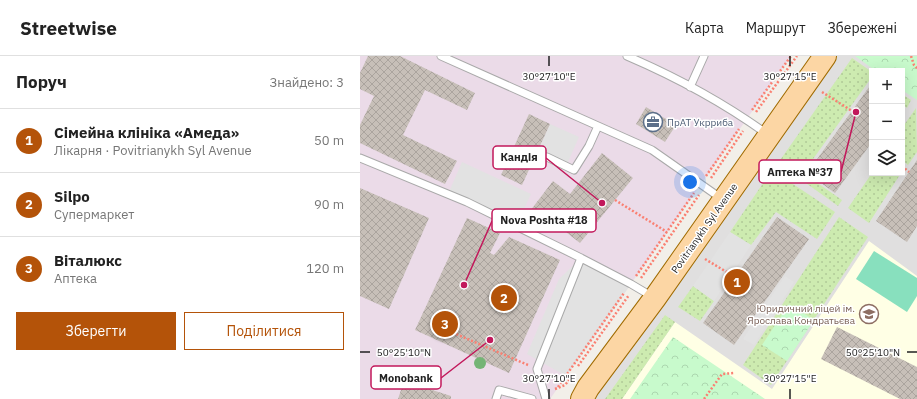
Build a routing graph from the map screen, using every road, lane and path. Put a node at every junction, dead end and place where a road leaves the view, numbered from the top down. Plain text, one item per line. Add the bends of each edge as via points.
1 (441, 56) edge
2 (627, 56) edge
3 (704, 56) edge
4 (791, 56) edge
5 (797, 56) edge
6 (825, 56) edge
7 (911, 56) edge
8 (917, 68) edge
9 (690, 87) junction
10 (822, 92) dead end
11 (852, 111) dead end
12 (748, 120) junction
13 (598, 126) junction
14 (769, 135) junction
15 (547, 157) dead end
16 (360, 158) edge
17 (905, 169) edge
18 (909, 172) dead end
19 (702, 186) junction
20 (615, 200) dead end
21 (724, 200) junction
22 (666, 232) junction
23 (581, 258) junction
24 (705, 259) dead end
25 (735, 277) dead end
26 (633, 285) junction
27 (655, 298) junction
28 (449, 331) dead end
29 (515, 360) dead end
30 (576, 369) dead end
31 (734, 373) dead end
32 (572, 376) dead end
33 (558, 387) junction
34 (554, 393) dead end
35 (496, 399) edge
36 (532, 399) edge
37 (546, 399) edge
38 (582, 399) edge
39 (704, 399) edge

1 - 13 lane
2 - 9 lane
3 - 9 lane
4 - 12 path
5 - 12 path
6 - 14 main road, Povitrianykh Syl Avenue
7 - 8 path
9 - 12 lane
10 - 11 path
12 - 14 lane
12 - 19 path
12 - 19 path
13 - 15 lane via 574,170
13 - 19 lane via 657,152
14 - 21 main road, Povitrianykh Syl Avenue
16 - 23 lane via 467,202
17 - 18 path
19 - 21 lane
19 - 22 path
19 - 26 path
20 - 22 path
21 - 27 main road, Povitrianykh Syl Avenue
22 - 26 path
23 - 26 lane
23 - 37 lane via 537,369
24 - 25 path
26 - 27 lane
26 - 30 path
26 - 33 path
27 - 38 main road, Povitrianykh Syl Avenue
28 - 29 path
31 - 39 path via 722,374
32 - 33 path via 565,385
33 - 34 path
33 - 37 path via 551,391
35 - 36 lane via 499,390

